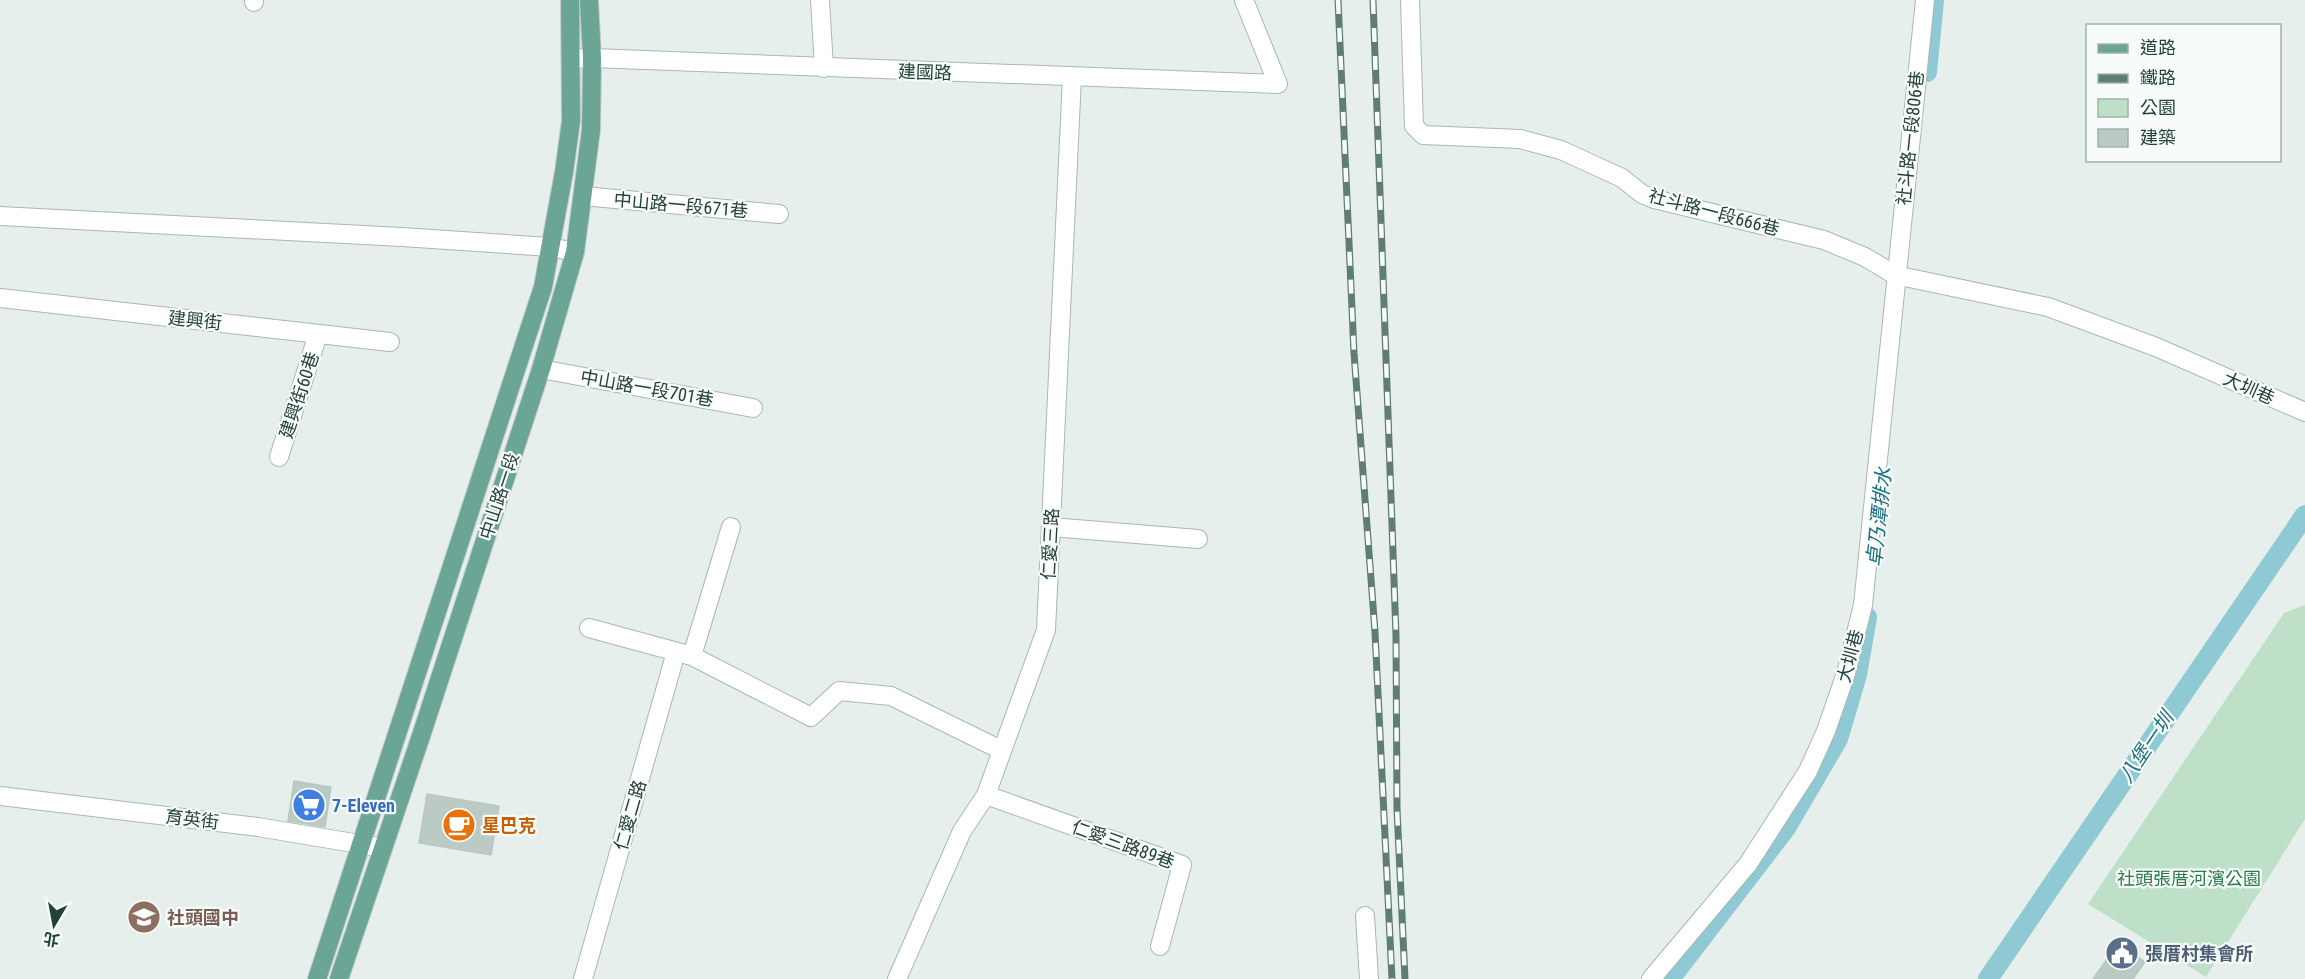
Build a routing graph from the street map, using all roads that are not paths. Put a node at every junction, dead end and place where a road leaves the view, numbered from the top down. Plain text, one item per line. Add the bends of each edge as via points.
1 (570, 0) edge
2 (590, 0) edge
3 (820, 0) edge
4 (1244, 0) edge
5 (1410, 0) edge
6 (1925, 0) edge
7 (592, 58) junction
8 (572, 59) junction
9 (824, 68) junction
10 (1072, 77) junction
11 (582, 196) junction
12 (779, 214) dead end
13 (0, 216) edge
14 (550, 247) junction
15 (575, 252) junction
16 (1896, 275) junction
17 (0, 298) edge
18 (318, 334) junction
19 (390, 342) dead end
20 (541, 369) junction
21 (753, 408) dead end
22 (2305, 412) edge
23 (279, 457) dead end
24 (731, 527) dead end
25 (1051, 527) junction
26 (1198, 539) dead end
27 (589, 628) dead end
28 (684, 654) junction
29 (1001, 750) junction
30 (986, 795) junction
31 (0, 796) edge
32 (361, 845) junction
33 (383, 848) junction
34 (1365, 916) dead end
35 (1160, 946) dead end
36 (317, 979) edge
37 (339, 979) edge
38 (583, 979) edge
39 (897, 979) edge
40 (1369, 979) edge
41 (1651, 979) edge

1 - 8 main road, 中山路一段
2 - 7 main road, 中山路一段
3 - 9 street
4 - 10 street, 建國路 via 1278,84
5 - 16 street, 社斗路一段666巷 via 1414,126 1423,135 1520,139 1561,150 1622,178 1654,199 1824,240
6 - 16 street, 社斗路一段806巷
7 - 8 street, 建國路
7 - 9 street, 建國路
7 - 11 main road, 中山路一段 via 591,130
8 - 14 main road, 中山路一段 via 571,121
9 - 10 street, 建國路
10 - 25 street, 仁愛三路
11 - 12 street, 中山路一段671巷
11 - 15 main road, 中山路一段
13 - 14 street
14 - 15 street
14 - 32 main road, 中山路一段 via 539,298
15 - 20 main road, 中山路一段
16 - 22 street, 大圳巷 via 2048,307 2156,347
16 - 41 street, 大圳巷 via 1863,605 1843,683 1808,771 1748,864
17 - 18 street, 建興街
18 - 19 street, 建興街
18 - 23 street, 建興街60巷
20 - 21 street, 中山路一段701巷
20 - 33 main road, 中山路一段
24 - 28 street, 仁愛二路
25 - 26 street
25 - 29 street, 仁愛三路 via 1046,630
27 - 28 street
28 - 29 street via 811,717 839,691 891,696
28 - 38 street, 仁愛二路
29 - 30 street, 仁愛三路
30 - 35 street, 仁愛三路89巷 via 1182,865
30 - 39 street, 仁愛三路 via 962,831
31 - 32 street, 育英街 via 258,827
32 - 33 street, 育英街
32 - 36 main road, 中山路一段
33 - 37 main road, 中山路一段
34 - 40 street

